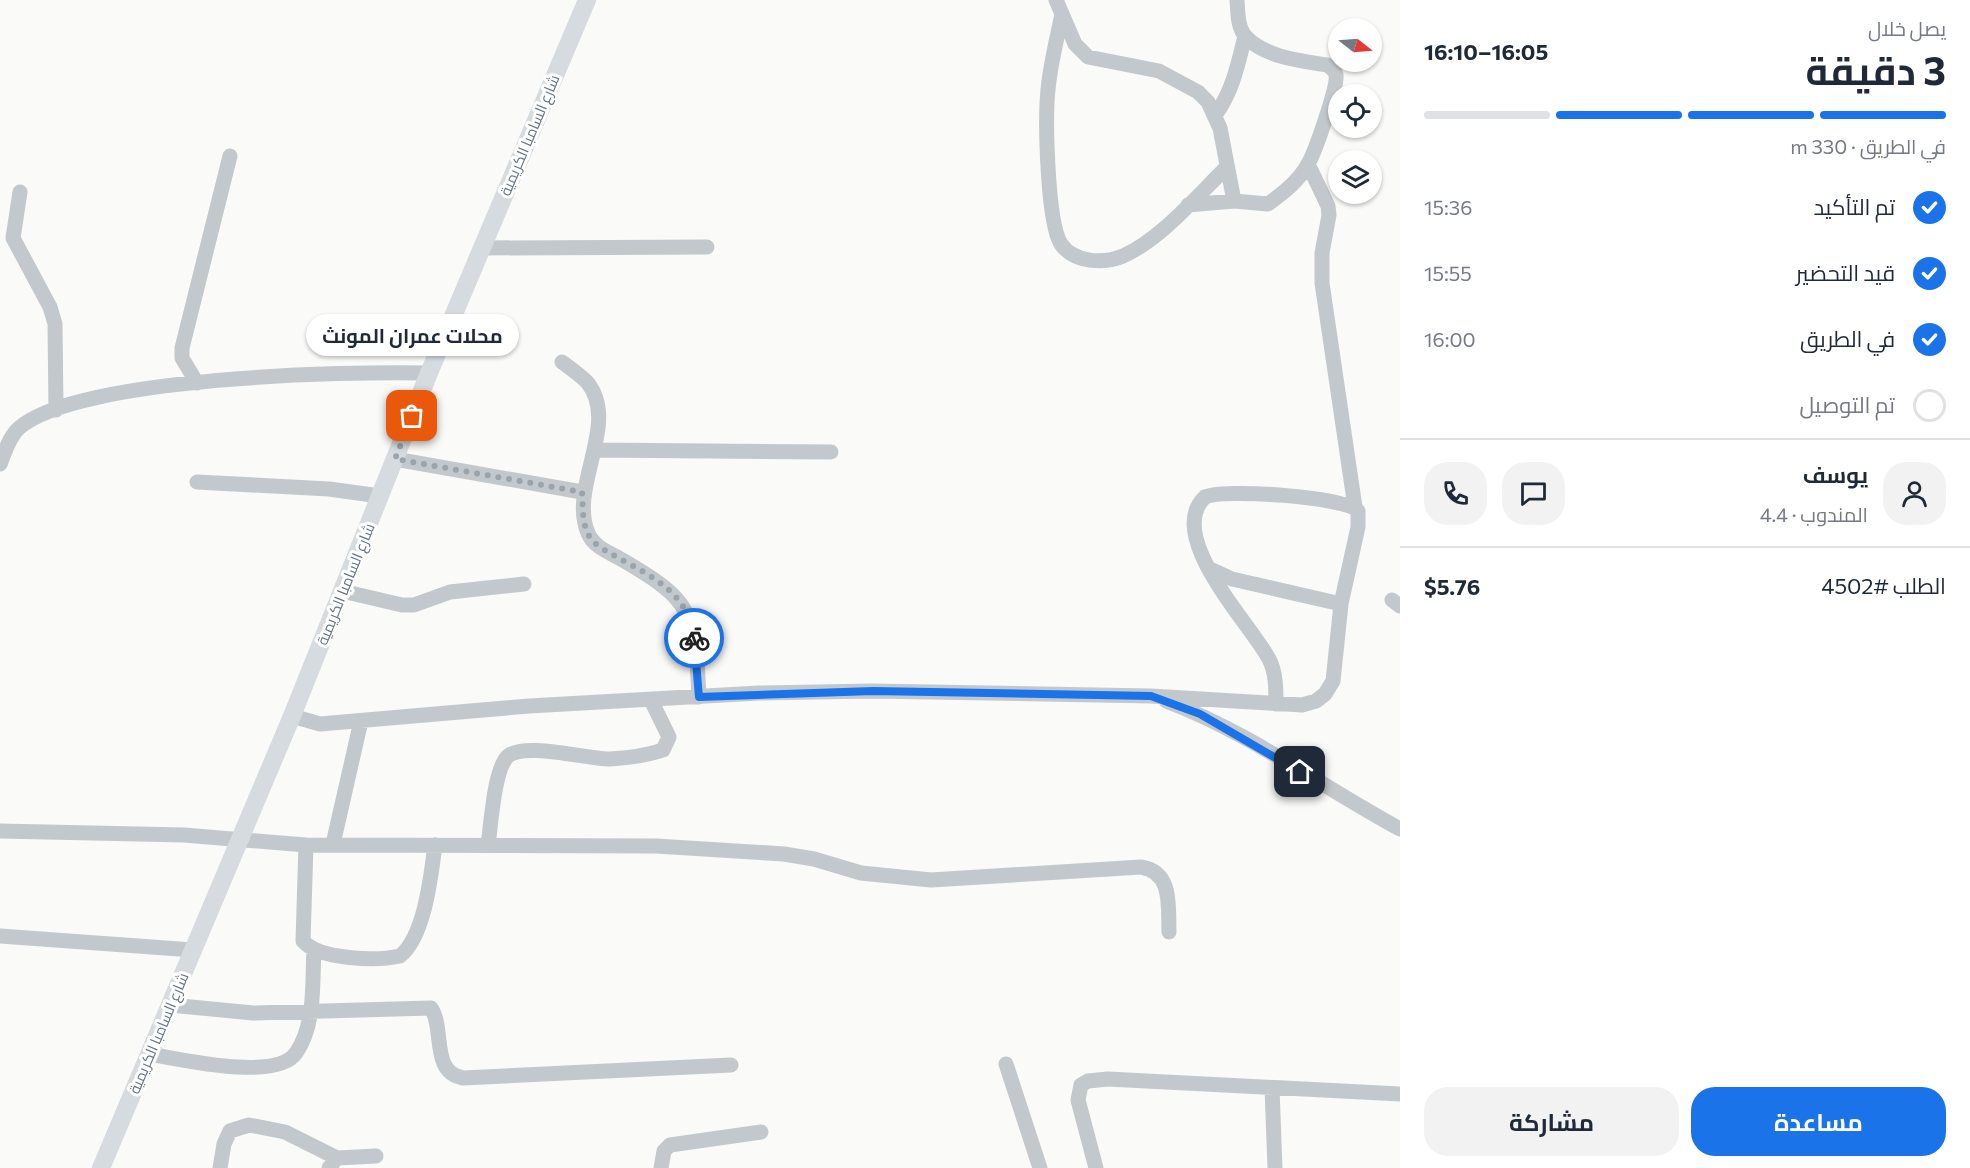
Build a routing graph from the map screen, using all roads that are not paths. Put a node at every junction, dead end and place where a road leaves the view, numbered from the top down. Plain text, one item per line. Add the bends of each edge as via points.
1 (587, 0) edge
2 (1237, 0) edge
3 (1059, 7) edge
4 (1245, 36) junction
5 (1216, 114) junction
6 (230, 156) dead end
7 (1308, 164) junction
8 (1227, 167) junction
9 (20, 192) dead end
10 (1234, 201) junction
11 (1188, 205) junction
12 (707, 247) dead end
13 (481, 248) junction
14 (562, 362) dead end
15 (429, 373) junction
16 (197, 383) junction
17 (56, 410) junction
18 (594, 450) junction
19 (831, 452) dead end
20 (395, 459) junction
21 (0, 464) edge
22 (197, 482) dead end
23 (582, 492) junction
24 (380, 496) junction
25 (1355, 507) junction
26 (1208, 568) junction
27 (524, 584) dead end
28 (342, 591) junction
29 (1341, 604) junction
30 (1151, 696) junction
31 (699, 697) junction
32 (651, 700) junction
33 (1276, 704) junction
34 (292, 716) junction
35 (361, 721) junction
36 (1400, 829) edge
37 (0, 831) edge
38 (240, 839) junction
39 (333, 843) junction
40 (306, 844) junction
41 (435, 845) junction
42 (488, 845) junction
43 (1169, 932) dead end
44 (0, 936) edge
45 (314, 949) junction
46 (193, 950) junction
47 (170, 1005) junction
48 (311, 1013) junction
49 (149, 1054) junction
50 (1006, 1064) dead end
51 (731, 1065) dead end
52 (1272, 1088) junction
53 (1400, 1094) edge
54 (761, 1132) dead end
55 (376, 1156) dead end
56 (333, 1163) edge
57 (101, 1168) edge
58 (220, 1168) edge
59 (661, 1168) edge
60 (1040, 1168) edge
61 (1096, 1168) edge
62 (1275, 1168) edge

1 - 13 main road, شارع السامبا الكريمية
2 - 4 street via 1238,22
3 - 5 street via 1075,45 1088,57 1159,70 1198,92
3 - 11 street via 1046,118 1049,180 1060,242 1079,257 1108,261 1138,248
4 - 5 street via 1231,88
4 - 7 street via 1276,54 1334,70 1329,111
5 - 8 street
6 - 16 street via 182,348 182,358
7 - 10 street via 1268,204
7 - 25 street via 1328,206 1322,283
8 - 10 street
8 - 11 street
9 - 17 street via 13,238 55,324
10 - 11 street
12 - 13 street
13 - 15 main road, شارع السامبا الكريمية
14 - 18 street via 593,393 597,421
15 - 16 street via 376,372
15 - 20 main road, شارع السامبا الكريمية
16 - 17 street via 98,396
17 - 21 street via 20,427
18 - 19 street
18 - 23 street
20 - 23 street
20 - 24 main road, شارع السامبا الكريمية
22 - 24 street via 328,489
23 - 31 street via 585,522 593,542 665,585 679,598 693,632
24 - 28 main road, شارع السامبا الكريمية
25 - 26 street via 1307,498 1213,493 1200,502 1193,520
25 - 29 street via 1358,527
26 - 29 street via 1232,579
26 - 33 street via 1270,660 1276,680
27 - 28 street via 450,592 402,606
28 - 34 main road, شارع السامبا الكريمية
29 - 33 street via 1334,681 1316,701
30 - 31 street via 873,691
30 - 33 street
30 - 36 street via 1200,714
31 - 32 street
32 - 35 street
32 - 42 street via 669,737 663,750 608,759 530,751 508,757 502,767
34 - 35 street via 320,724
34 - 38 main road, شارع السامبا الكريمية
35 - 39 street
37 - 38 street
38 - 40 street
38 - 46 main road, شارع السامبا الكريمية
39 - 40 street
39 - 41 street
40 - 45 street via 302,938
41 - 42 street
41 - 45 street via 425,903 408,950 390,958 368,958
42 - 43 street via 656,846 784,854 861,873 931,880 1141,867 1156,872 1164,881
44 - 46 street
45 - 48 street
46 - 47 main road, شارع السامبا الكريمية
47 - 48 street via 254,1013
47 - 49 main road, شارع السامبا الكريمية
48 - 49 street via 295,1055 276,1065 220,1065
48 - 51 street via 431,1008 446,1068 463,1078
49 - 57 main road, شارع السامبا الكريمية
50 - 60 street
52 - 53 street
52 - 61 street via 1088,1081 1081,1085 1078,1100
52 - 62 street
54 - 59 street via 670,1145 664,1151
55 - 56 street
56 - 58 street via 285,1132 249,1125 230,1131

